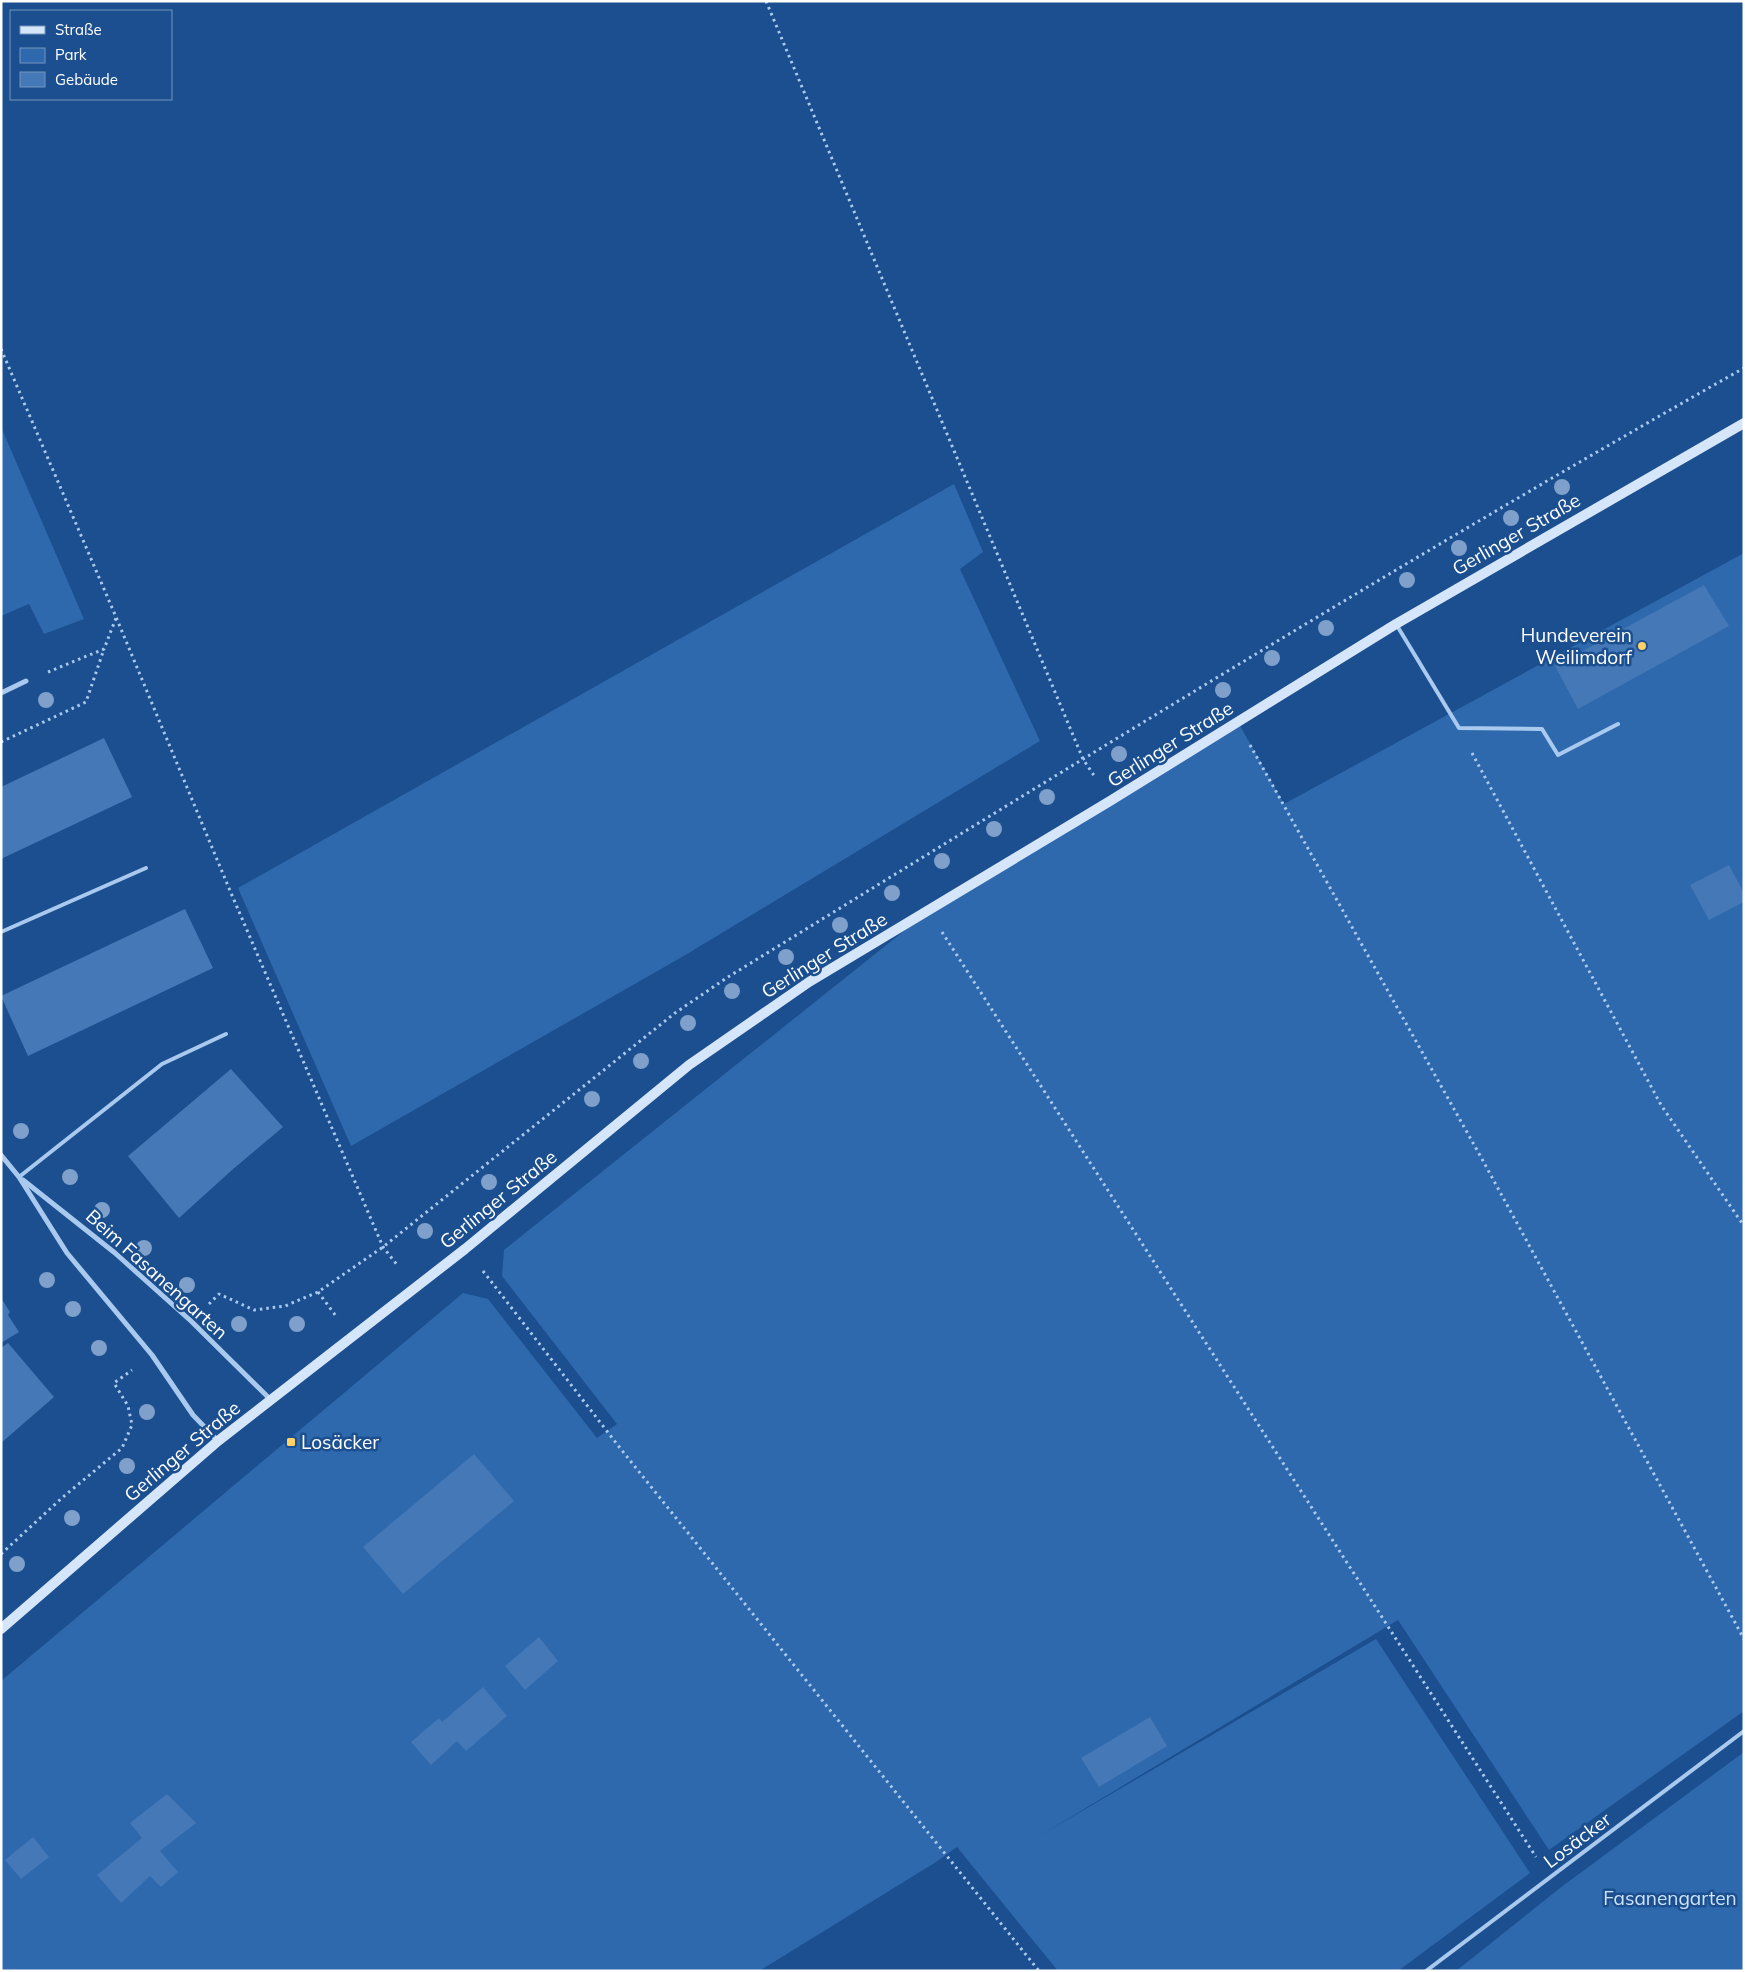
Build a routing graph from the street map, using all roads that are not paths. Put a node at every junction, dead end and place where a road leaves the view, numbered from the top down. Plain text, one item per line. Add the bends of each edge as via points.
1 (1744, 423) edge
2 (1396, 624) junction
3 (26, 681) road end
4 (1, 693) edge
5 (1618, 724) dead end
6 (146, 868) dead end
7 (1, 932) edge
8 (226, 1034) dead end
9 (1, 1156) edge
10 (19, 1177) junction
11 (271, 1400) junction
12 (218, 1441) junction
13 (1, 1629) edge
14 (1744, 1731) edge
15 (1426, 1971) edge

1 - 2 main road, Gerlinger Straße
2 - 5 lane via 1459,728 1542,729 1558,755
2 - 11 main road, Gerlinger Straße via 809,982 689,1065 466,1249
3 - 4 street
6 - 7 lane
8 - 10 lane via 162,1064
9 - 10 street, Beim Fasanengarten
10 - 11 street, Beim Fasanengarten via 115,1252
10 - 12 street, Beim Fasanengarten via 67,1253
11 - 12 main road, Gerlinger Straße
12 - 13 main road, Gerlinger Straße
14 - 15 lane, Losäcker

